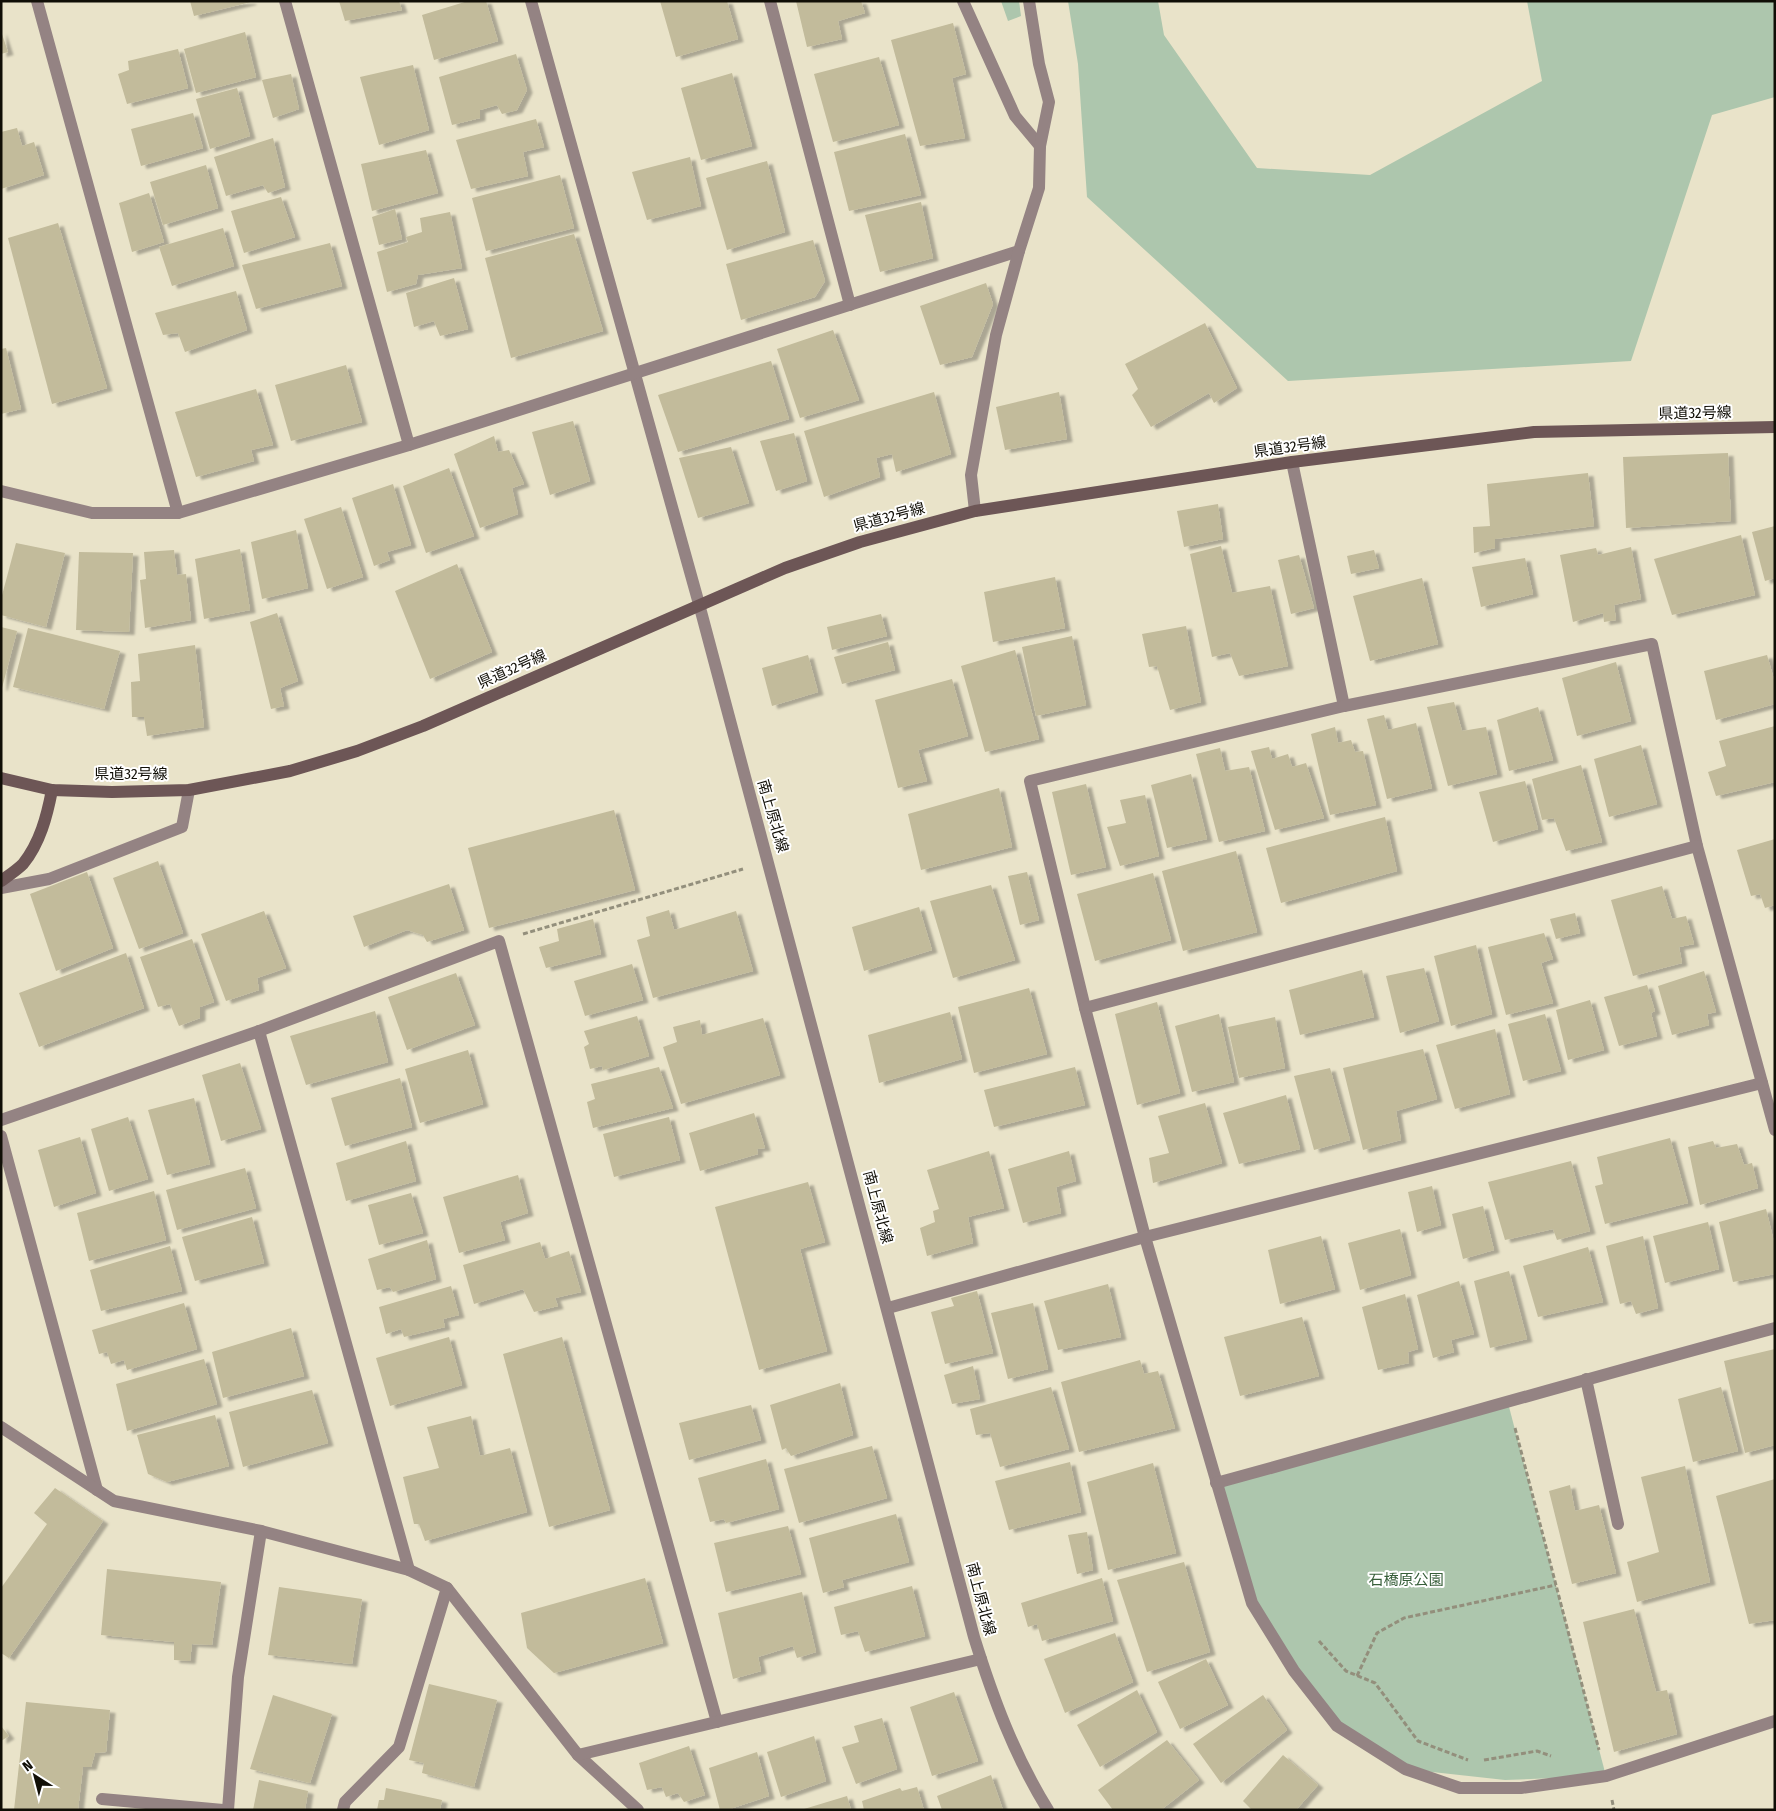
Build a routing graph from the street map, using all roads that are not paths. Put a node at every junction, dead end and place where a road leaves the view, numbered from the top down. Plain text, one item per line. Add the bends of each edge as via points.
1 (37, 1) edge
2 (285, 1) edge
3 (531, 1) edge
4 (770, 1) edge
5 (963, 1) edge
6 (1029, 1) edge
7 (1040, 146) junction
8 (1019, 251) junction
9 (850, 305) junction
10 (635, 372) junction
11 (1775, 427) edge
12 (409, 444) junction
13 (1292, 462) junction
14 (1, 491) edge
15 (975, 511) junction
16 (178, 512) junction
17 (699, 604) junction
18 (1344, 706) junction
19 (1, 778) edge
20 (52, 790) junction
21 (189, 790) junction
22 (1697, 846) junction
23 (1, 881) edge
24 (1, 888) edge
25 (1085, 1008) junction
26 (259, 1031) junction
27 (1762, 1083) junction
28 (1, 1120) edge
29 (1775, 1130) edge
30 (1, 1136) edge
31 (1145, 1238) junction
32 (888, 1308) junction
33 (1775, 1328) edge
34 (1586, 1379) junction
35 (1, 1427) edge
36 (1216, 1483) junction
37 (98, 1490) junction
38 (1618, 1524) dead end
39 (261, 1531) junction
40 (408, 1570) junction
41 (447, 1588) junction
42 (981, 1659) junction
43 (1775, 1721) edge
44 (717, 1722) junction
45 (578, 1755) junction
46 (102, 1799) dead end
47 (223, 1810) edge
48 (228, 1810) edge
49 (343, 1810) edge
50 (638, 1810) edge
51 (1048, 1810) edge

1 - 16 street
2 - 12 street
3 - 10 street, 南上原北線
4 - 9 street
5 - 7 street via 1015,116
6 - 7 street via 1049,102
7 - 8 street via 1039,188
8 - 9 street
8 - 15 street via 996,335 971,475
9 - 10 street
10 - 12 street
10 - 17 street, 南上原北線
11 - 13 main road, 県道32号線 via 1534,432
12 - 16 street
13 - 15 main road, 県道32号線
13 - 18 street
14 - 16 street via 92,513
15 - 17 main road, 県道32号線 via 860,542
17 - 21 main road, 県道32号線 via 423,726 357,751 290,771
17 - 32 street, 南上原北線
18 - 22 street via 1652,644
18 - 25 street via 1030,781
19 - 20 main road, 県道32号線
20 - 21 main road, 県道32号線
20 - 23 main road via 47,817 35,845 22,864
21 - 24 street via 182,828 49,879
22 - 25 street
22 - 27 street
25 - 31 street
26 - 28 street
26 - 40 street
26 - 44 street via 499,941
27 - 29 street
27 - 31 street
30 - 37 street
31 - 32 street
31 - 36 street
32 - 42 street, 南上原北線
33 - 34 street
34 - 36 street
34 - 38 street
35 - 37 street
36 - 43 street via 1252,1603 1294,1671 1337,1726 1405,1769 1460,1788 1521,1788 1606,1776
37 - 39 street via 114,1501
39 - 40 street
39 - 48 street via 238,1677
40 - 41 street
41 - 45 street
41 - 49 street via 399,1747 345,1802
42 - 44 street
42 - 51 street, 南上原北線 via 1010,1739
44 - 45 street
45 - 50 street
46 - 47 street

